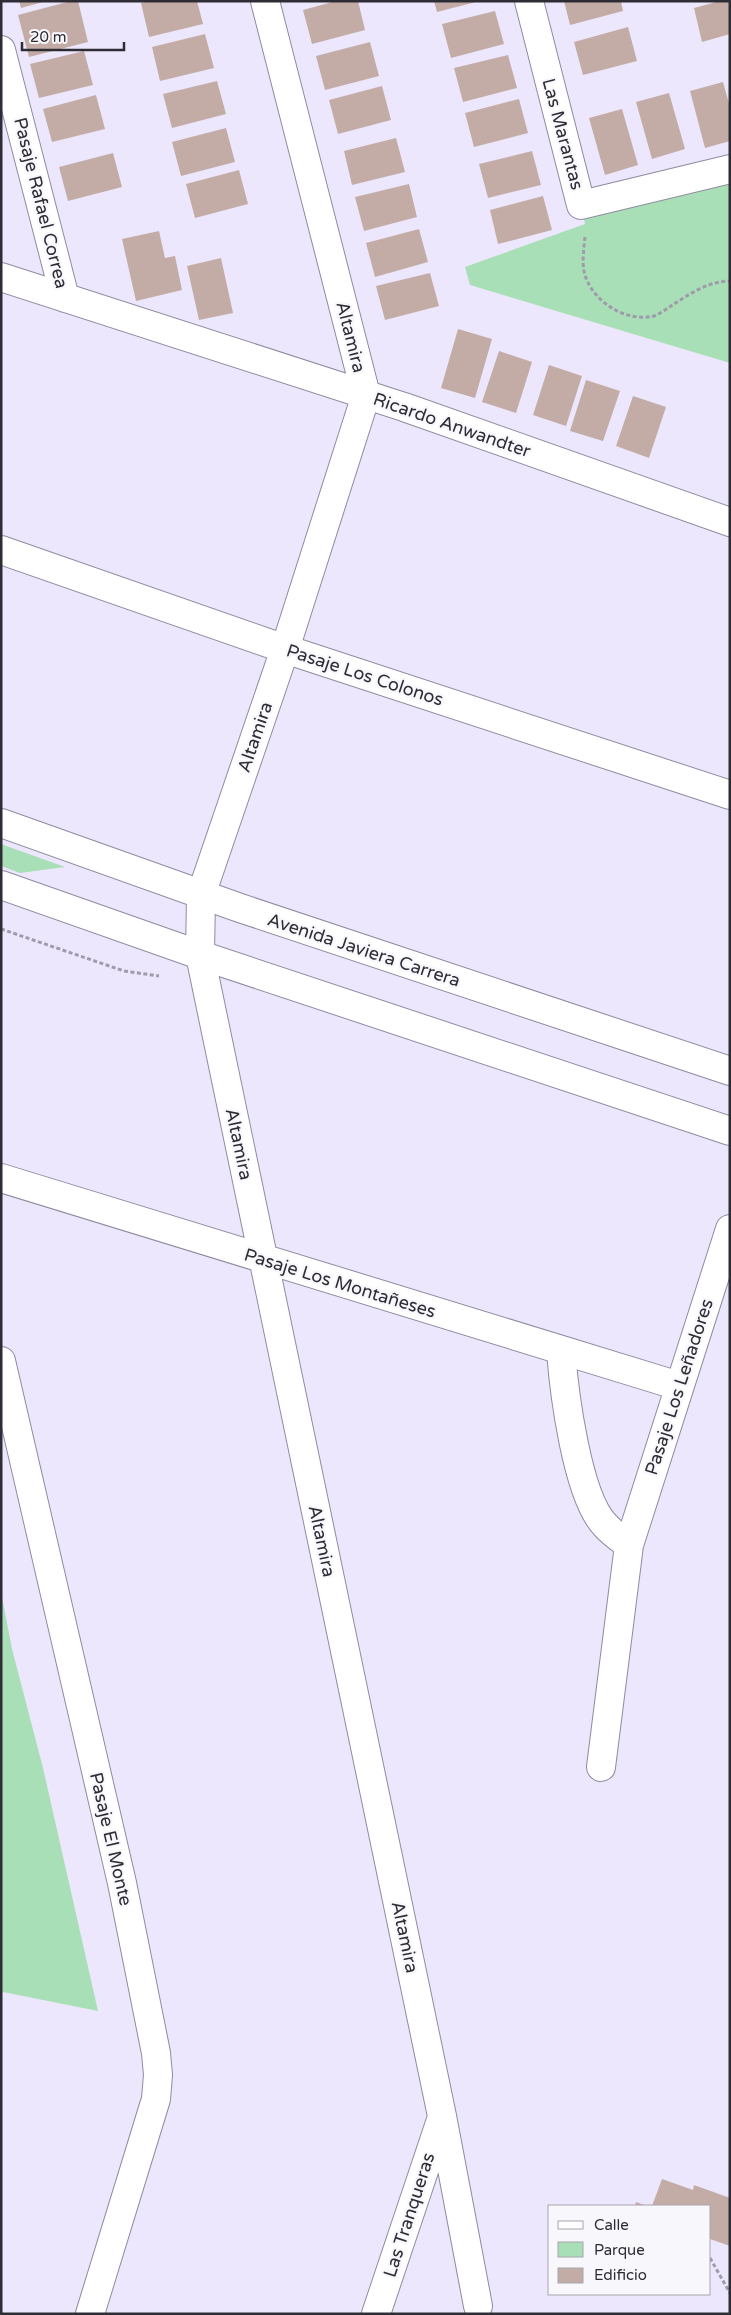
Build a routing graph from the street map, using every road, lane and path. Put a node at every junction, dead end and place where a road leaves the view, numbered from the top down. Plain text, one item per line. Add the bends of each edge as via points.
1 (265, 1) edge
2 (529, 1) edge
3 (1, 50) edge
4 (730, 169) edge
5 (600, 200) junction
6 (1, 277) edge
7 (730, 281) edge
8 (65, 298) junction
9 (366, 395) junction
10 (730, 522) edge
11 (1, 550) edge
12 (284, 648) junction
13 (730, 795) edge
14 (1, 822) edge
15 (1, 886) edge
16 (201, 895) junction
17 (200, 955) junction
18 (730, 1071) edge
19 (730, 1131) edge
20 (1, 1178) edge
21 (730, 1229) edge
22 (263, 1260) junction
23 (562, 1351) junction
24 (1, 1362) edge
25 (678, 1386) junction
26 (629, 1545) junction
27 (601, 1767) dead end
28 (442, 2116) junction
29 (711, 2260) edge
30 (730, 2293) edge
31 (478, 2306) dead end
32 (90, 2314) edge
33 (376, 2314) edge

1 - 9 street, Altamira
2 - 5 street, Las Marantas via 582,205
3 - 8 street, Pasaje Rafael Correa
4 - 5 street, Las Marantas
5 - 7 path via 586,224 584,270 591,290 604,302 638,317 655,316 709,285
6 - 8 street, Ricardo Anwandter
8 - 9 street, Ricardo Anwandter
9 - 10 street, Ricardo Anwandter
9 - 12 street, Altamira
11 - 12 street, Pasaje Los Colonos
12 - 13 street, Pasaje Los Colonos
12 - 16 street, Altamira
14 - 16 street, Avenida Javiera Carrera
15 - 17 street
16 - 17 street, Altamira
16 - 18 street, Avenida Javiera Carrera
17 - 19 street
17 - 22 street, Altamira
20 - 22 street, Pasaje Los Montañeses
21 - 25 street, Pasaje Los Leñadores
22 - 23 street, Pasaje Los Montañeses
22 - 28 street, Altamira
23 - 25 street, Pasaje Los Montañeses
23 - 26 street via 564,1389 573,1440 590,1498 604,1524
24 - 32 street, Pasaje El Monte via 122,1883 156,2052 156,2099
25 - 26 street, Pasaje Los Leñadores
26 - 27 street, Pasaje Los Leñadores
28 - 31 street, Altamira
28 - 33 street, Las Tranqueras
29 - 30 path

